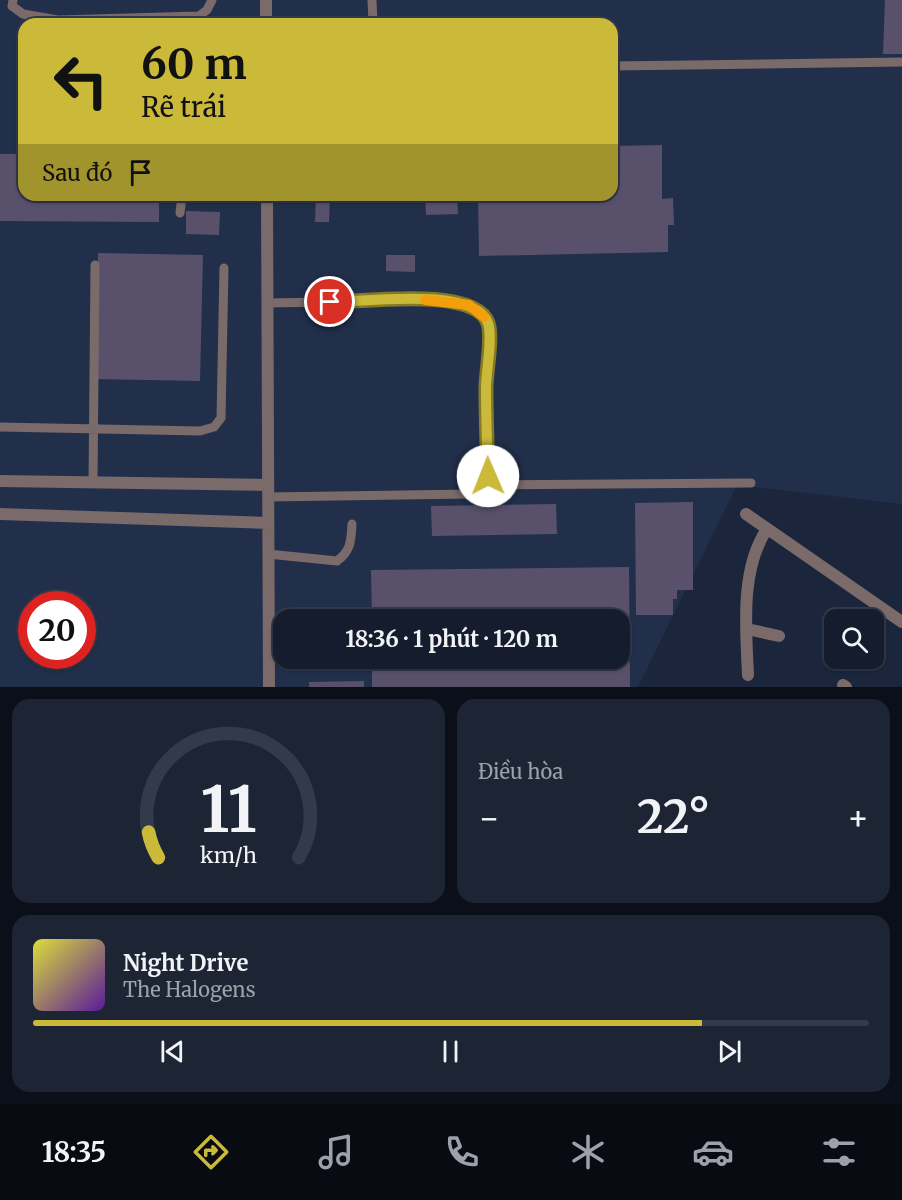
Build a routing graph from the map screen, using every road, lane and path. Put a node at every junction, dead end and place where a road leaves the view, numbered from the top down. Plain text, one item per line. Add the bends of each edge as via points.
1 (13, 0) edge
2 (212, 0) edge
3 (266, 0) edge
4 (372, 0) edge
5 (46, 18) edge
6 (144, 18) edge
7 (266, 18) edge
8 (373, 18) edge
9 (902, 62) edge
10 (618, 66) edge
11 (181, 201) edge
12 (267, 201) edge
13 (180, 213) dead end
14 (95, 265) dead end
15 (224, 268) dead end
16 (267, 303) junction
17 (0, 427) edge
18 (93, 430) junction
19 (0, 481) edge
20 (93, 482) junction
21 (751, 483) dead end
22 (483, 485) junction
23 (268, 491) junction
24 (0, 514) edge
25 (746, 514) dead end
26 (268, 523) junction
27 (352, 524) dead end
28 (767, 529) junction
29 (268, 554) junction
30 (902, 622) edge
31 (747, 629) junction
32 (779, 636) dead end
33 (748, 675) dead end
34 (269, 687) edge

1 - 5 lane via 12,6 23,14
2 - 6 lane via 199,16
3 - 7 street
4 - 8 lane
9 - 10 lane
11 - 13 lane
12 - 16 street
14 - 18 lane
15 - 18 lane via 218,423 200,430
16 - 22 lane via 443,300 469,305 483,315 489,325 488,476
16 - 23 street
17 - 18 lane
18 - 20 lane
19 - 20 street
20 - 23 street
21 - 22 lane
22 - 23 lane via 470,494
23 - 26 street
24 - 26 street
25 - 28 street
26 - 29 street
27 - 29 lane via 350,545 337,561
28 - 30 street
28 - 31 street via 757,543 753,561
29 - 34 street
31 - 32 street
31 - 33 street

